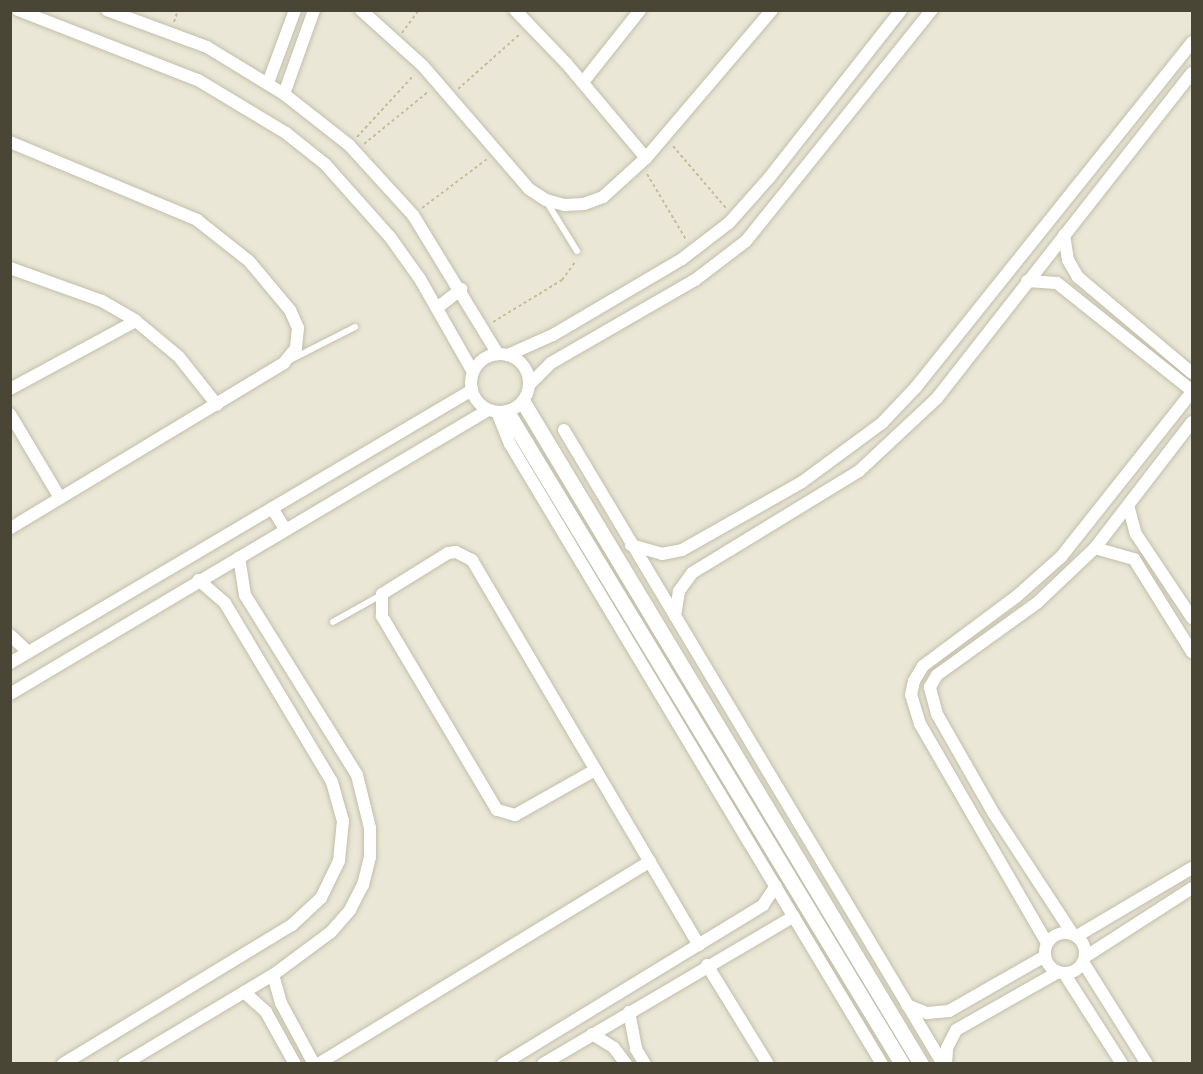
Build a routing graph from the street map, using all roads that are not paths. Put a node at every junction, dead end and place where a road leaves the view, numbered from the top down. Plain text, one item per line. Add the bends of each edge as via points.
1 (18, 10) edge
2 (107, 10) edge
3 (295, 10) edge
4 (314, 10) edge
5 (361, 10) edge
6 (515, 10) edge
7 (640, 10) edge
8 (772, 10) edge
9 (901, 10) edge
10 (932, 10) edge
11 (1192, 42) edge
12 (1192, 73) edge
13 (583, 82) junction
14 (268, 83) junction
15 (284, 94) junction
16 (10, 142) edge
17 (643, 161) junction
18 (546, 200) junction
19 (1064, 235) junction
20 (577, 251) road end
21 (10, 268) edge
22 (1081, 279) junction
23 (1027, 281) junction
24 (460, 289) junction
25 (1068, 292) junction
26 (437, 308) junction
27 (136, 321) junction
28 (355, 327) dead end
29 (503, 355) junction
30 (284, 363) junction
31 (473, 372) junction
32 (1192, 373) edge
33 (530, 384) junction
34 (10, 389) edge
35 (471, 390) junction
36 (1192, 393) edge
37 (523, 402) junction
38 (218, 405) junction
39 (497, 411) junction
40 (10, 414) edge
41 (1192, 422) edge
42 (564, 430) dead end
43 (60, 498) junction
44 (1128, 505) junction
45 (272, 508) junction
46 (10, 528) edge
47 (285, 529) junction
48 (707, 537) junction
49 (631, 544) junction
50 (1095, 548) junction
51 (1146, 548) junction
52 (239, 557) junction
53 (716, 557) junction
54 (1134, 559) junction
55 (199, 580) junction
56 (382, 594) junction
57 (255, 612) junction
58 (675, 616) junction
59 (1192, 618) edge
60 (333, 622) dead end
61 (236, 623) junction
62 (10, 635) edge
63 (28, 652) junction
64 (1192, 652) edge
65 (10, 663) edge
66 (10, 694) edge
67 (595, 770) junction
68 (777, 856) junction
69 (650, 861) junction
70 (764, 866) junction
71 (1192, 868) edge
72 (776, 886) junction
73 (1192, 888) edge
74 (1051, 906) junction
75 (794, 916) junction
76 (1032, 918) junction
77 (1074, 935) junction
78 (699, 945) junction
79 (1046, 950) junction
80 (1084, 959) junction
81 (707, 965) junction
82 (1061, 972) junction
83 (273, 975) junction
84 (244, 992) junction
85 (907, 1005) junction
86 (962, 1006) junction
87 (629, 1012) junction
88 (971, 1022) junction
89 (592, 1034) junction
90 (63, 1064) edge
91 (124, 1064) edge
92 (295, 1064) edge
93 (316, 1064) edge
94 (502, 1064) edge
95 (543, 1064) edge
96 (626, 1064) edge
97 (645, 1064) edge
98 (768, 1064) edge
99 (882, 1064) edge
100 (902, 1064) edge
101 (921, 1064) edge
102 (945, 1064) edge
103 (1122, 1064) edge
104 (1147, 1064) edge

1 - 26 street via 198,80 286,133 359,199 420,279
2 - 14 street via 207,47
3 - 14 street
4 - 15 street
5 - 18 street via 423,66 529,189
6 - 13 street
7 - 13 street
8 - 17 street
9 - 29 street via 734,218 693,252 553,335
10 - 33 street via 747,241 695,280 558,359
11 - 48 street via 916,387 882,423 802,482
12 - 19 street
13 - 17 street
14 - 15 street
15 - 24 street via 352,149 413,215
16 - 30 street via 168,205 224,239 249,261 290,310 298,328 296,348
17 - 18 street via 603,196 584,204
18 - 20 lane
19 - 22 street via 1068,261
19 - 23 street
21 - 27 street via 102,301
22 - 25 street via 1070,282
22 - 32 street
23 - 25 street via 1046,280
23 - 53 street via 937,398 903,434 823,496
24 - 26 street
24 - 29 street
25 - 36 street
26 - 31 street
27 - 34 street
27 - 38 street via 179,357
28 - 30 lane
29 - 31 street via 479,363
29 - 33 street via 524,366
30 - 38 street
31 - 35 street
33 - 37 street
35 - 39 street
35 - 45 street
36 - 76 street via 1060,557 1017,596 923,666 914,681 911,695 920,724
37 - 39 street
37 - 101 street
38 - 43 street
39 - 47 street
39 - 68 street
39 - 70 street via 510,444
40 - 43 street
41 - 44 street
42 - 49 street
43 - 46 street
44 - 50 street
44 - 51 street via 1130,520
45 - 47 street
45 - 63 street
47 - 52 street
48 - 49 street via 672,553 644,551
48 - 53 street via 704,553
49 - 58 street
50 - 54 street
50 - 74 street via 1037,603 937,675 930,687 937,714
51 - 54 street via 1136,551
51 - 59 street
52 - 55 street
52 - 57 street via 241,582
53 - 58 street via 684,581
54 - 64 street
55 - 61 street via 218,594
55 - 66 street
56 - 60 lane
56 - 67 street via 448,553 456,552 472,560
56 - 67 street via 382,616 497,810 515,815
57 - 61 street
57 - 83 street via 357,775 370,828 370,857 363,885 350,910 332,932
58 - 85 street
61 - 90 street via 332,782 343,821 339,861 321,898 292,925
62 - 63 street
63 - 65 street
67 - 69 street
68 - 70 street
68 - 100 street
69 - 78 street
69 - 93 street
70 - 72 street
71 - 77 street
72 - 75 street
72 - 78 street via 763,905
73 - 80 street
74 - 76 street via 1045,916
74 - 77 street
75 - 81 street
75 - 99 street
76 - 79 street
77 - 79 street via 1055,934
77 - 80 street via 1084,945
78 - 94 street
79 - 82 street
79 - 86 street
80 - 82 street via 1075,970
80 - 104 street
81 - 87 street
81 - 98 street
82 - 88 street
82 - 103 street
83 - 84 street
83 - 93 street via 281,1004
84 - 91 street
84 - 92 street via 266,1012
85 - 86 street via 938,1013
85 - 102 street
86 - 88 street via 957,1017
87 - 89 street
87 - 97 street via 636,1049
88 - 102 street via 950,1039
89 - 95 street
89 - 96 street via 614,1048

